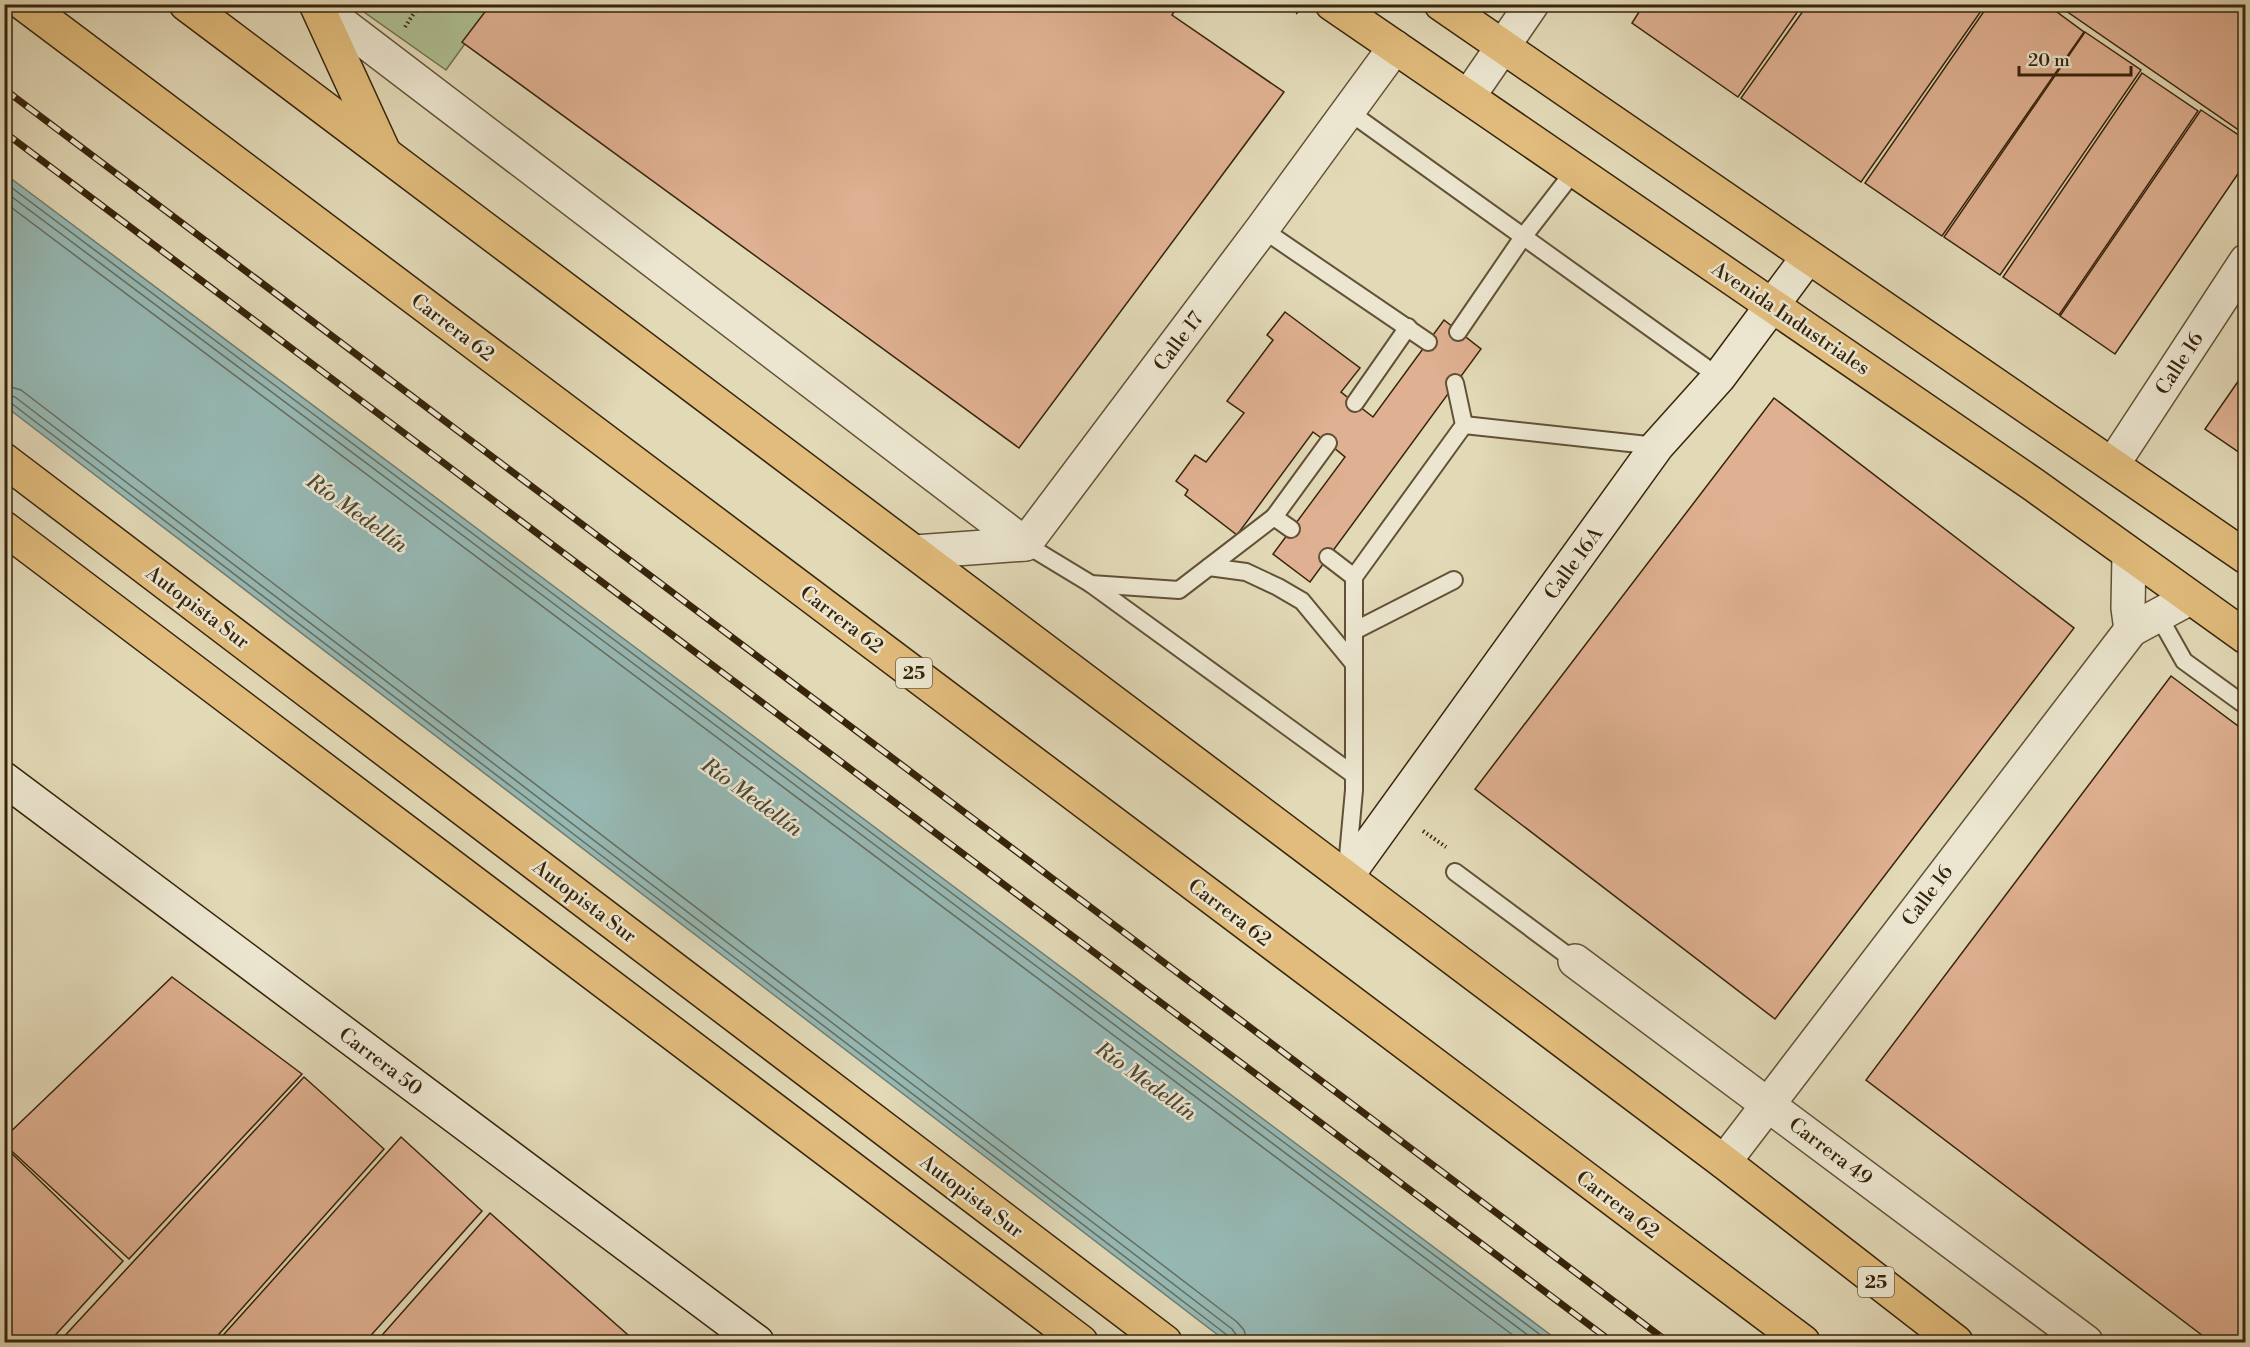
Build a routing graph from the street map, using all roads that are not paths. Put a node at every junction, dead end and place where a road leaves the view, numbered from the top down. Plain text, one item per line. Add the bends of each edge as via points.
1 (24, 4) edge
2 (186, 4) edge
3 (316, 4) edge
4 (1332, 4) edge
5 (1441, 4) edge
6 (1532, 4) edge
7 (1395, 47) junction
8 (1503, 47) junction
9 (1468, 97) junction
10 (1348, 111) junction
11 (385, 154) junction
12 (1575, 170) junction
13 (1262, 229) junction
14 (1523, 237) junction
15 (1808, 257) junction
16 (2246, 261) edge
17 (1773, 306) junction
18 (1408, 327) junction
19 (1458, 332) dead end
20 (1428, 342) dead end
21 (1719, 377) junction
22 (1455, 383) dead end
23 (1355, 403) dead end
24 (1464, 425) junction
25 (1328, 443) dead end
26 (1657, 446) junction
27 (4, 460) edge
28 (2113, 464) junction
29 (1274, 517) junction
30 (4, 528) edge
31 (1291, 529) dead end
32 (1024, 544) junction
33 (915, 552) junction
34 (2129, 554) junction
35 (2246, 556) edge
36 (1328, 557) dead end
37 (1209, 567) junction
38 (1354, 577) junction
39 (1454, 580) dead end
40 (1091, 584) junction
41 (2190, 598) junction
42 (2144, 622) junction
43 (1354, 631) junction
44 (2246, 637) edge
45 (1354, 664) junction
46 (2246, 706) edge
47 (1354, 776) junction
48 (4, 779) edge
49 (1455, 872) dead end
50 (1346, 877) junction
51 (1575, 961) joint
52 (1767, 1104) junction
53 (1724, 1162) junction
54 (757, 1342) edge
55 (1081, 1342) edge
56 (1165, 1342) edge
57 (1803, 1342) edge
58 (1956, 1342) edge
59 (2086, 1342) edge

1 - 57 main road, Carrera 62 / 25
2 - 11 main road, 25
3 - 11 main road
3 - 32 street
4 - 7 main road, Avenida Industriales
5 - 8 main road
6 - 8 street
7 - 9 main road, Avenida Industriales
7 - 10 street, Calle 17
8 - 9 street
8 - 15 main road
9 - 12 main road, Avenida Industriales
10 - 13 street, Calle 17
10 - 14 lane
11 - 33 main road, 25
12 - 14 lane
12 - 17 main road, Avenida Industriales
13 - 18 lane
13 - 32 street, Calle 17
14 - 19 lane
14 - 21 lane
15 - 17 street, Calle 16A
15 - 28 main road
16 - 28 street, Calle 16
17 - 21 street, Calle 16A
17 - 34 main road, Avenida Industriales
18 - 20 lane
18 - 23 lane
21 - 26 street, Calle 16A
22 - 24 lane
24 - 26 lane
24 - 38 lane
25 - 29 lane
26 - 50 street, Calle 16A
27 - 56 main road, Autopista Sur
28 - 35 main road
29 - 31 lane
29 - 37 lane
30 - 55 main road
32 - 33 street
32 - 40 lane
33 - 50 main road, 25
34 - 41 main road, Avenida Industriales
34 - 42 street via 2128,608
36 - 38 lane
37 - 40 lane via 1179,590
37 - 45 lane via 1246,572 1302,602
38 - 43 lane
39 - 43 lane
40 - 47 lane
41 - 42 street, Calle 16
41 - 44 main road, Avenida Industriales
42 - 46 lane via 2184,661
42 - 52 street, Calle 16
43 - 45 lane
45 - 47 lane
47 - 50 lane
48 - 54 street, Carrera 50
49 - 51 lane
50 - 53 main road, 25
51 - 52 street, Carrera 49
52 - 53 street, Calle 16
52 - 59 street, Carrera 49
53 - 58 main road, 25

